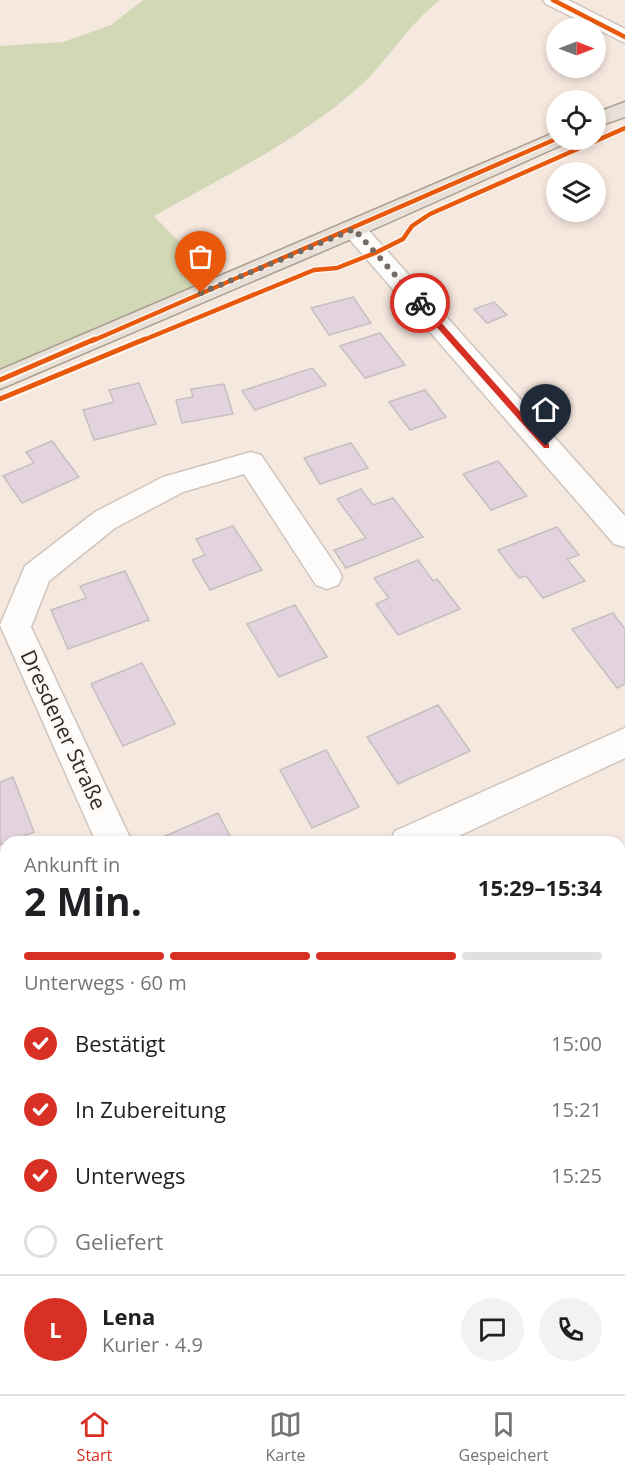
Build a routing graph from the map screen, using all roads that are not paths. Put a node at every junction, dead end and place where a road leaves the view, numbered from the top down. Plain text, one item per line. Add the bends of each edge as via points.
1 (553, 0) edge
2 (625, 37) edge
3 (625, 109) edge
4 (606, 118) edge
5 (546, 143) edge
6 (354, 229) junction
7 (0, 380) edge
8 (625, 536) edge
9 (327, 577) dead end
10 (625, 742) edge
11 (111, 836) edge
12 (421, 836) edge

1 - 2 street
3 - 4 main road
5 - 6 main road
6 - 7 main road
6 - 8 street
9 - 11 street, Dresdener Straße via 251,462 173,484 105,520 36,574 15,627
10 - 12 street

